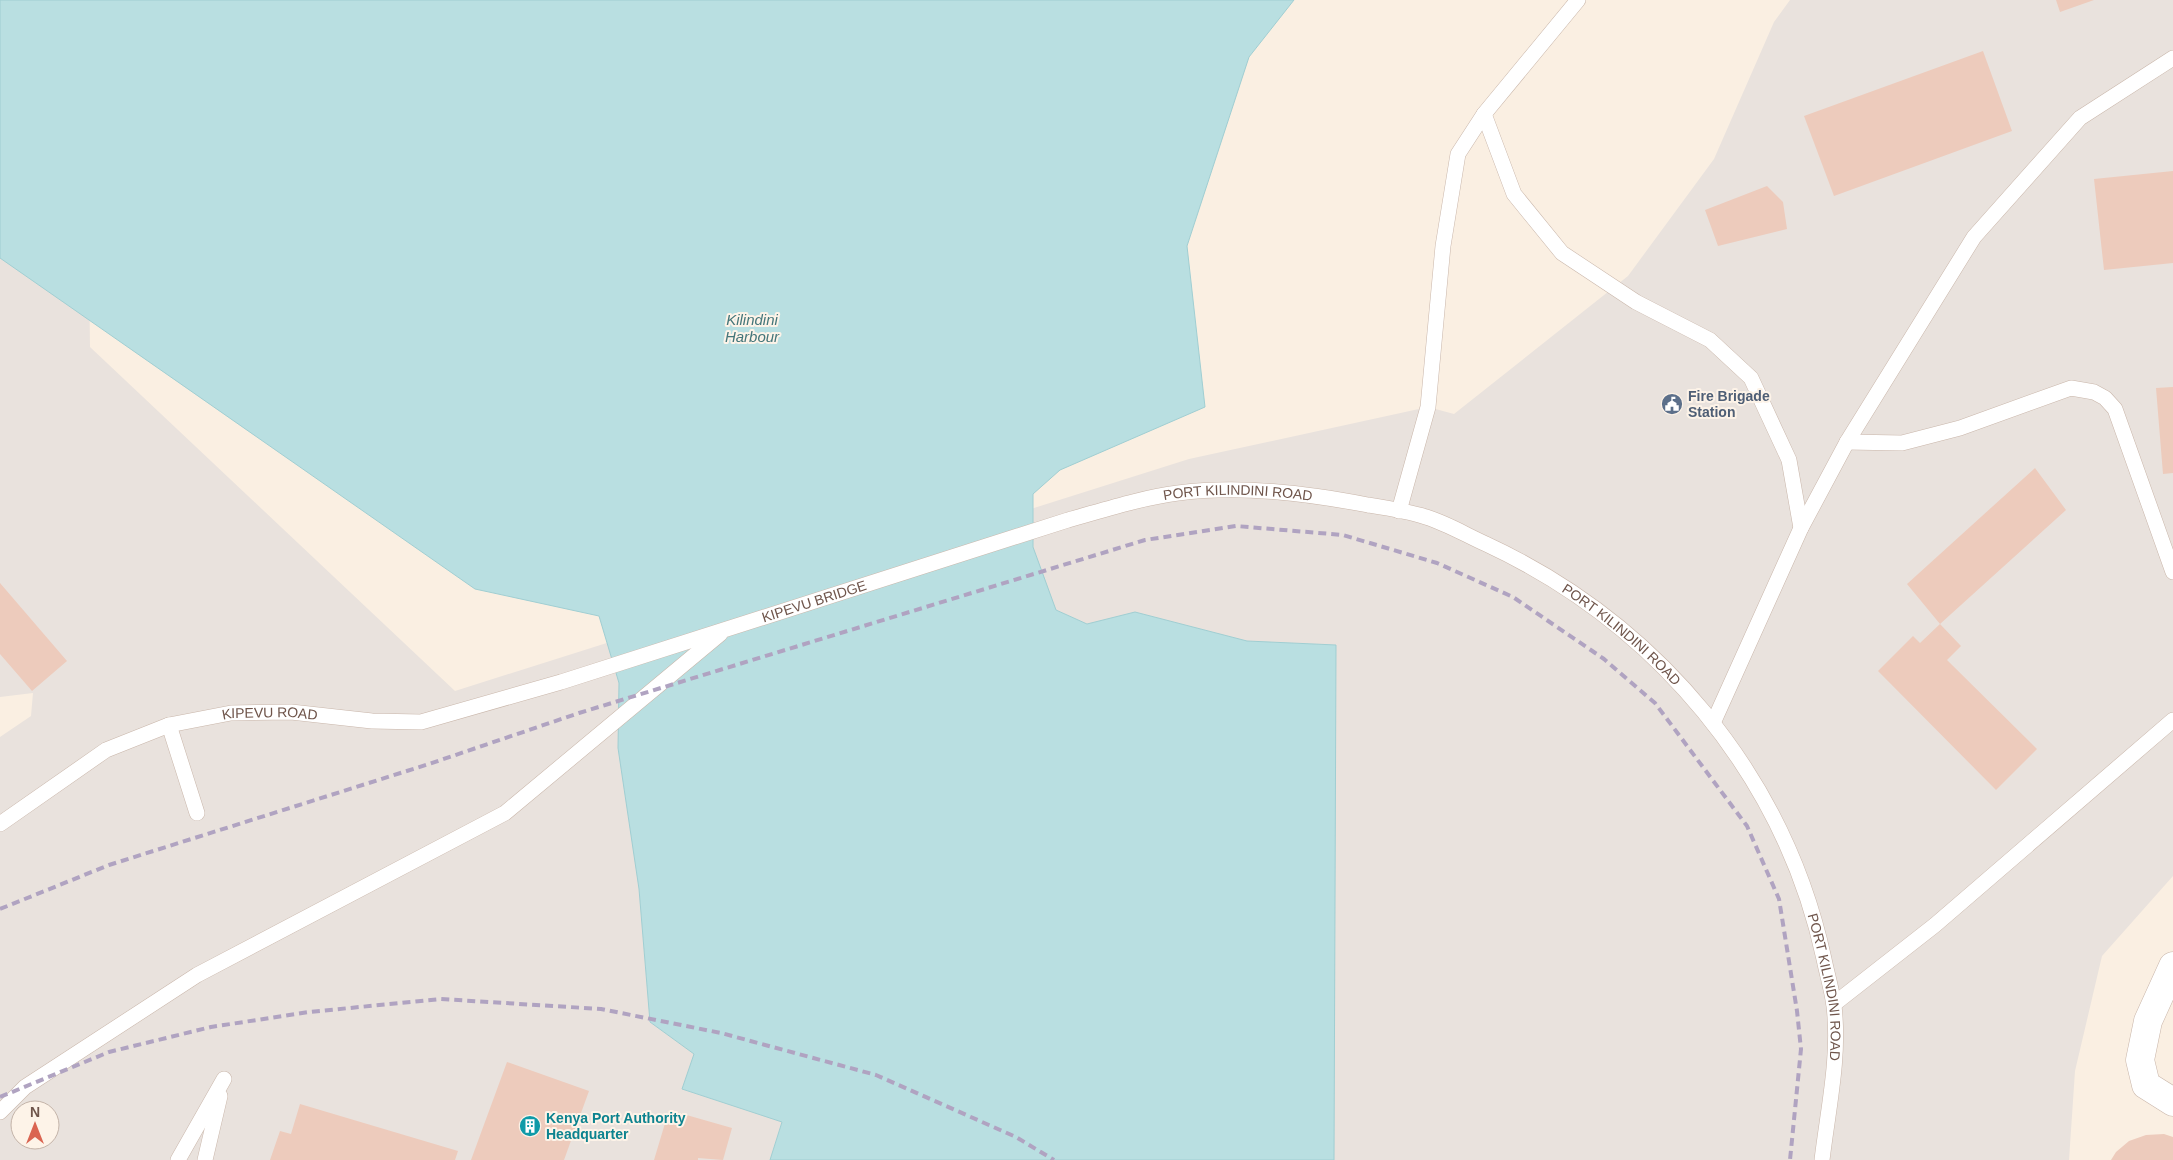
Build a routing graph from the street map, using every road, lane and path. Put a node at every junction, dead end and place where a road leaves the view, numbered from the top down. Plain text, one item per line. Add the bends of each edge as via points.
1 (1578, 0) edge
2 (2173, 58) edge
3 (1484, 114) junction
4 (1847, 442) junction
5 (1399, 511) junction
6 (1068, 520) joint
7 (1801, 528) junction
8 (2173, 572) edge
9 (727, 629) junction
10 (561, 682) joint
11 (2173, 720) edge
12 (1714, 722) junction
13 (170, 725) junction
14 (197, 813) dead end
15 (0, 824) edge
16 (2173, 966) edge
17 (2173, 1001) edge
18 (1834, 1004) junction
19 (2148, 1020) junction
20 (2173, 1102) edge
21 (0, 1112) edge
22 (178, 1160) edge
23 (206, 1160) edge
24 (1822, 1160) edge

1 - 3 lane
2 - 4 lane via 2080,118 1974,237
3 - 5 lane via 1458,154 1443,246 1428,407
3 - 7 lane via 1514,194 1562,253 1636,302 1710,340 1752,378 1789,460
4 - 7 lane
4 - 8 lane via 1902,443 1960,428 2071,388 2094,392 2115,409
5 - 6 lane, PORT KILINDINI ROAD via 1275,491 1224,490 1178,493 1135,501
5 - 12 lane, PORT KILINDINI ROAD via 1427,517 1514,557 1586,601 1656,658
6 - 9 lane, KIPEVU BRIDGE
7 - 12 lane
9 - 10 lane, KIPEVU BRIDGE
9 - 21 lane via 505,813 197,975 25,1087
10 - 13 lane, KIPEVU ROAD via 421,722 248,712
11 - 18 lane via 1935,925
12 - 18 lane, PORT KILINDINI ROAD via 1769,807 1798,869 1816,923
13 - 14 lane
13 - 15 lane, KIPEVU ROAD via 106,750
16 - 19 street
17 - 19 lane
18 - 24 lane, PORT KILINDINI ROAD via 1836,1049
19 - 20 street via 2140,1060 2146,1085
22 - 23 lane via 224,1079

